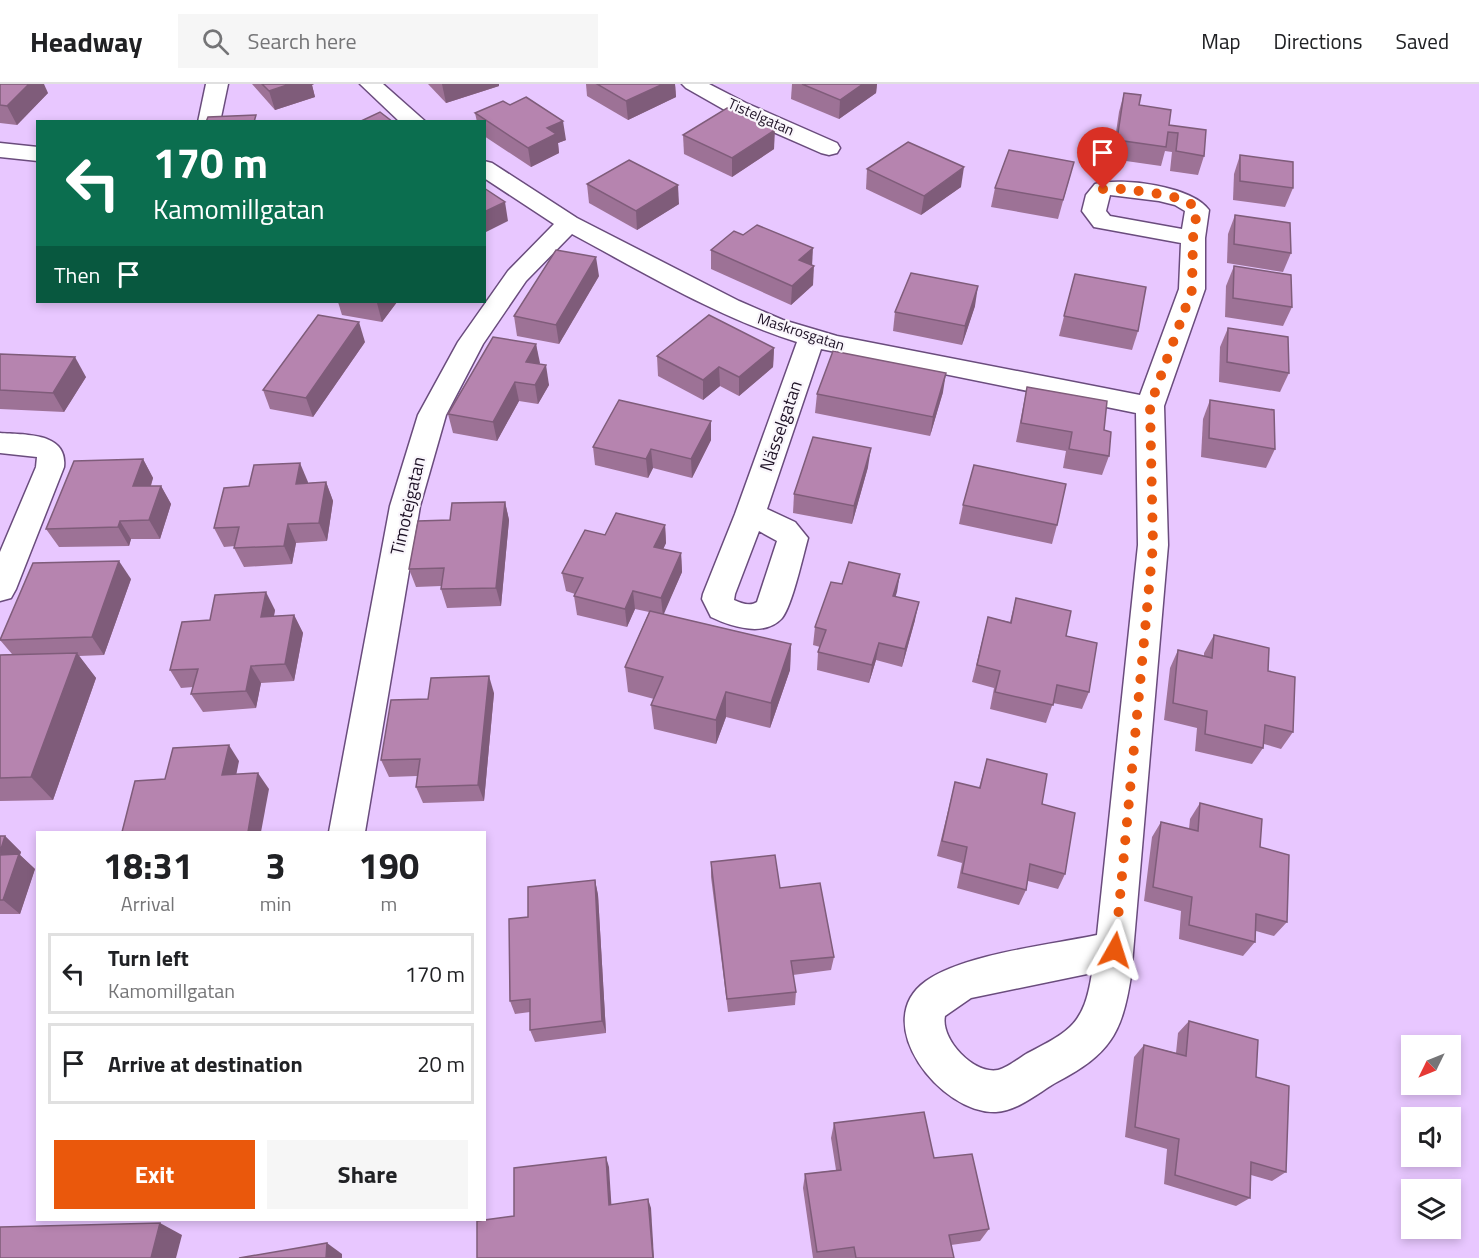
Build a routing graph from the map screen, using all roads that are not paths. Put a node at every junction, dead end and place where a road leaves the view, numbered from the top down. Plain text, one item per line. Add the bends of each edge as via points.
1 (217, 84) edge
2 (371, 84) edge
3 (693, 84) edge
4 (209, 120) edge
5 (412, 120) edge
6 (830, 148) dead end
7 (0, 150) edge
8 (36, 154) edge
9 (486, 169) edge
10 (569, 223) junction
11 (1193, 238) dead end
12 (811, 338) junction
13 (1150, 406) junction
14 (0, 443) edge
15 (750, 514) dead end
16 (0, 589) edge
17 (346, 831) edge
18 (1115, 950) junction

1 - 4 street
2 - 5 street
3 - 6 street, Tistelgatan
7 - 8 street
9 - 10 street, Maskrosgatan
10 - 12 street, Maskrosgatan via 730,307
10 - 17 street, Timotejgatan via 517,276 471,342 432,416 405,506
11 - 13 street via 1192,290
12 - 13 street, Maskrosgatan
12 - 15 street, Nässelgatan
13 - 18 street via 1153,545
14 - 16 street via 37,446 47,450 51,457
18 - 18 street via 968,980 950,988 928,1007 924,1018 931,1044 958,1079 969,1086 998,1091 1080,1047 1097,1028 1111,983

